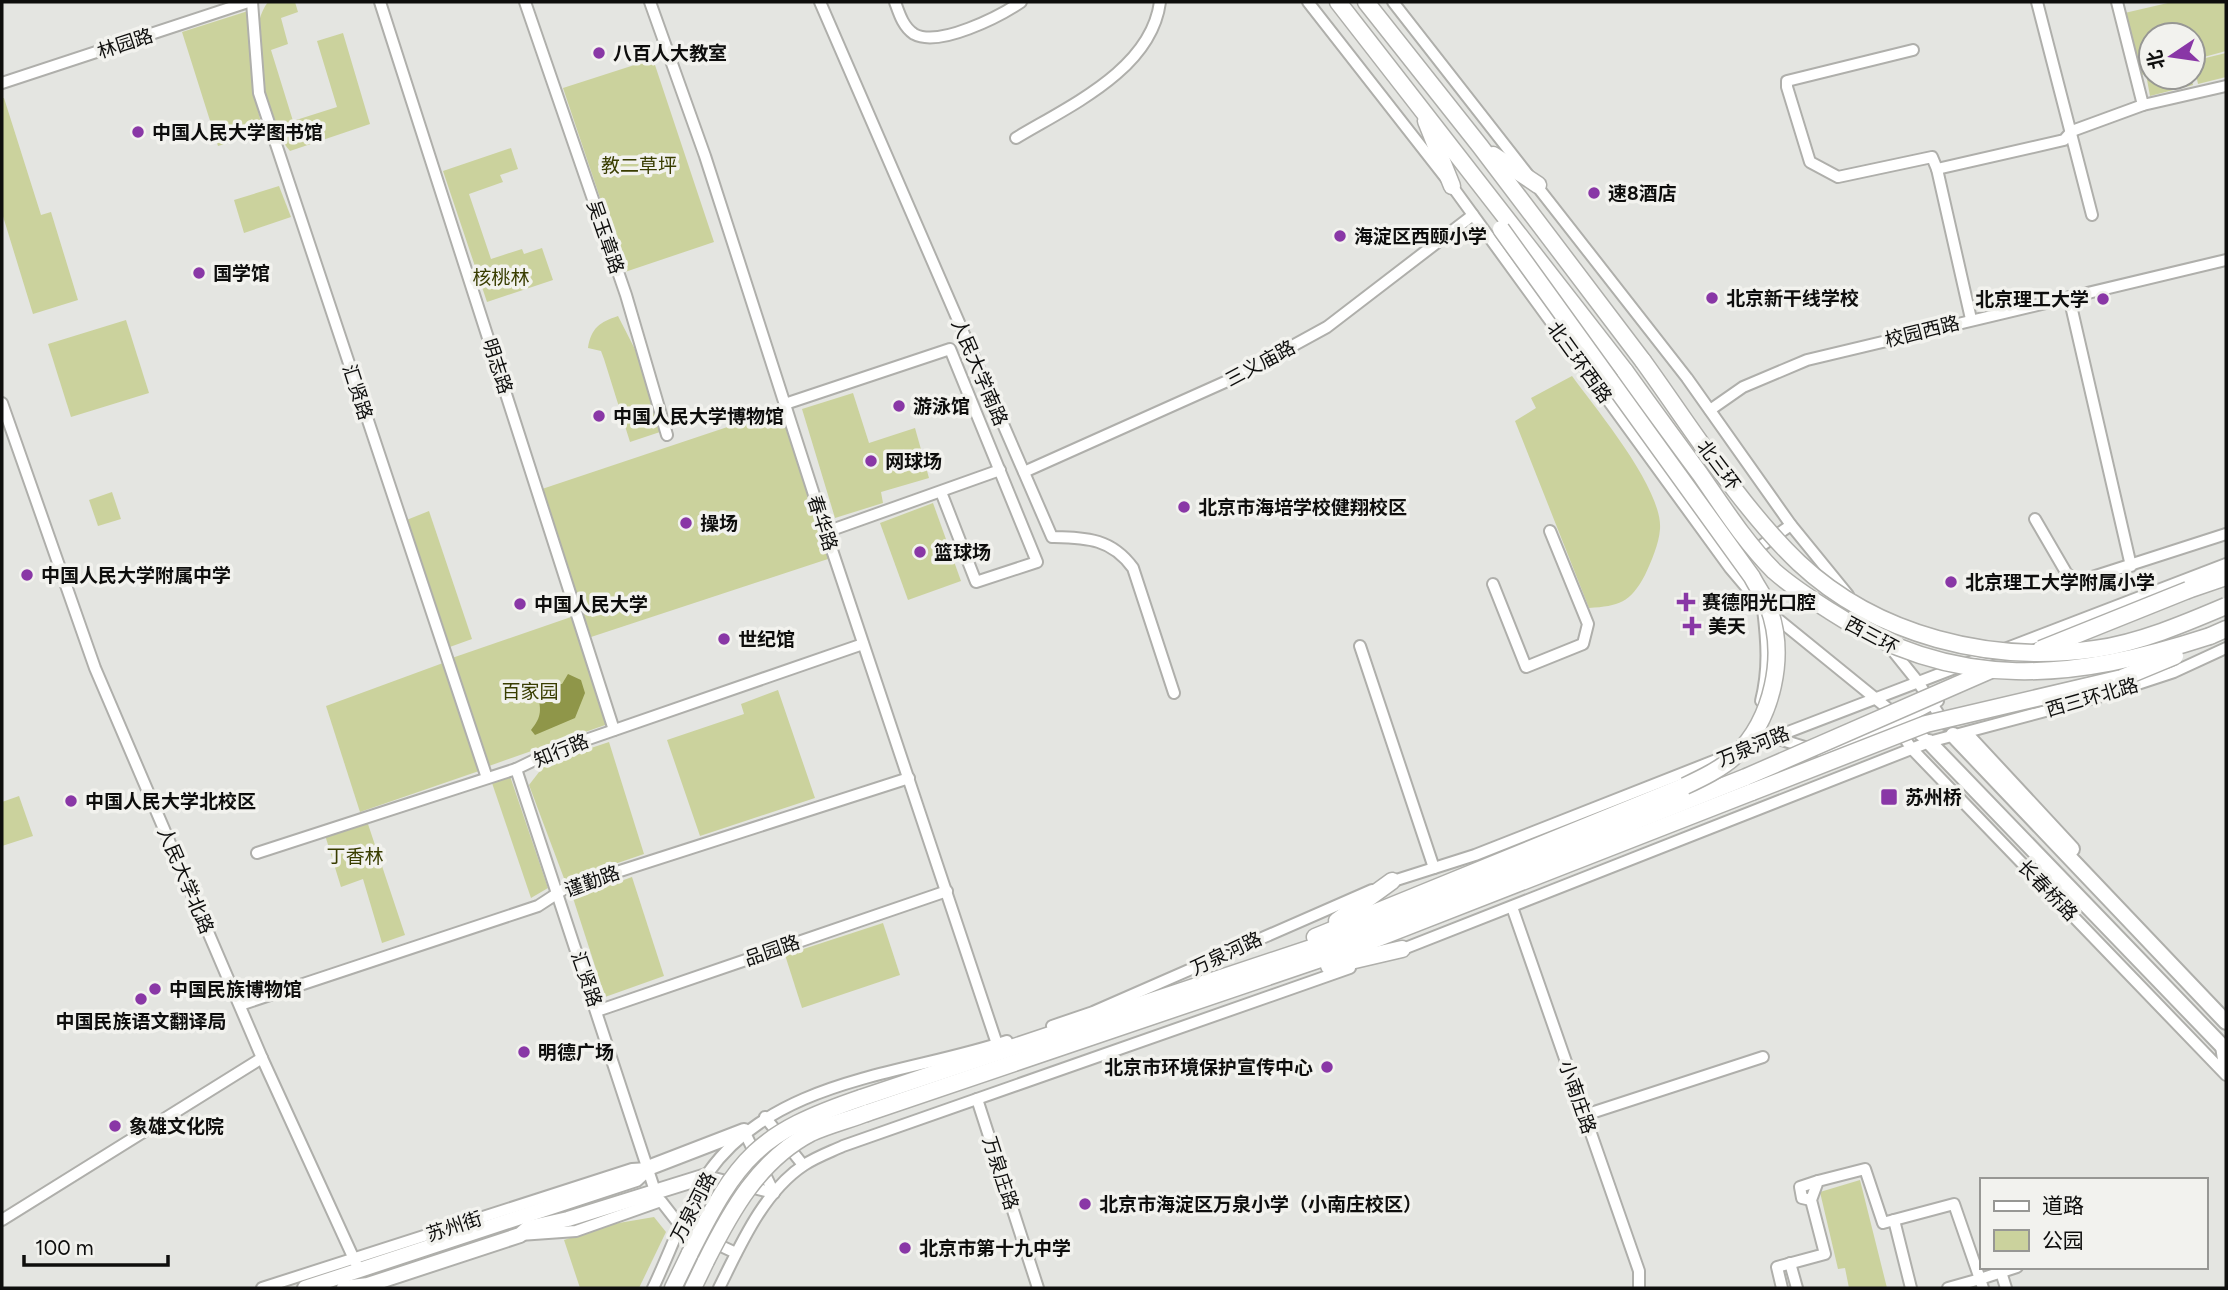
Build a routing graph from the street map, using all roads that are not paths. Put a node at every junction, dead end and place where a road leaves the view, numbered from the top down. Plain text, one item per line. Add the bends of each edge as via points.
1 (250, 2) edge
2 (380, 2) edge
3 (525, 2) edge
4 (649, 2) edge
5 (820, 2) edge
6 (895, 2) edge
7 (1021, 2) edge
8 (1160, 2) edge
9 (1308, 2) edge
10 (1338, 2) edge
11 (1366, 2) edge
12 (1381, 2) edge
13 (1393, 2) edge
14 (2037, 2) edge
15 (2117, 2) edge
16 (1398, 42) junction
17 (1913, 50) dead end
18 (2, 83) edge
19 (2226, 86) edge
20 (1419, 103) junction
21 (2143, 105) junction
22 (2072, 131) junction
23 (1016, 138) dead end
24 (1480, 146) junction
25 (1464, 161) junction
26 (1937, 169) junction
27 (1538, 185) junction
28 (1452, 186) junction
29 (1473, 215) junction
30 (2092, 215) dead end
31 (2226, 260) edge
32 (2068, 297) junction
33 (1971, 319) junction
34 (2, 403) edge
35 (785, 404) junction
36 (1710, 410) junction
37 (667, 435) dead end
38 (1000, 470) junction
39 (1024, 472) junction
40 (941, 492) junction
41 (2035, 519) dead end
42 (1791, 525) junction
43 (1550, 531) dead end
44 (826, 532) junction
45 (2226, 534) edge
46 (2226, 564) edge
47 (2132, 566) junction
48 (1730, 568) junction
49 (2226, 578) edge
50 (1493, 584) dead end
51 (2226, 606) edge
52 (1763, 607) junction
53 (2226, 629) edge
54 (2210, 636) junction
55 (1882, 637) junction
56 (863, 644) junction
57 (1360, 646) dead end
58 (2226, 648) edge
59 (1974, 661) junction
60 (1918, 682) junction
61 (1174, 692) dead end
62 (1877, 699) junction
63 (1935, 703) junction
64 (1899, 722) junction
65 (614, 730) junction
66 (1958, 733) junction
67 (1772, 737) junction
68 (1929, 742) junction
69 (1912, 749) junction
70 (1824, 752) junction
71 (1723, 758) junction
72 (516, 769) junction
73 (487, 778) junction
74 (909, 778) junction
75 (1749, 785) junction
76 (1820, 785) junction
77 (257, 853) dead end
78 (1434, 868) junction
79 (1392, 881) junction
80 (947, 891) junction
81 (558, 893) junction
82 (1512, 907) junction
83 (1318, 935) junction
84 (1402, 949) junction
85 (1242, 970) junction
86 (1255, 983) junction
87 (240, 1005) junction
88 (597, 1011) junction
89 (2226, 1022) edge
90 (997, 1044) junction
91 (2224, 1048) edge
92 (1763, 1057) dead end
93 (262, 1058) junction
94 (2226, 1066) edge
95 (2226, 1075) edge
96 (977, 1099) junction
97 (1585, 1115) junction
98 (765, 1117) junction
99 (744, 1131) junction
100 (803, 1165) junction
101 (648, 1168) junction
102 (706, 1176) junction
103 (774, 1193) junction
104 (658, 1196) junction
105 (2, 1220) edge
106 (1894, 1220) junction
107 (682, 1228) junction
108 (736, 1253) junction
109 (1790, 1263) junction
110 (356, 1264) junction
111 (2011, 1269) edge
112 (2001, 1272) junction
113 (1982, 1284) edge
114 (366, 1287) edge
115 (262, 1288) edge
116 (305, 1288) edge
117 (344, 1288) edge
118 (653, 1288) edge
119 (673, 1288) edge
120 (693, 1288) edge
121 (719, 1288) edge
122 (1038, 1288) edge
123 (1639, 1288) edge
124 (1782, 1288) edge
125 (1797, 1288) edge
126 (1911, 1288) edge
127 (1948, 1288) edge
128 (2006, 1288) edge

1 - 18 street, 林园路
1 - 73 street, 汇贤路 via 259,93
2 - 65 street, 明志路
3 - 37 street, 吴玉章路 via 626,295
4 - 35 street, 春华路 via 705,156
5 - 39 street, 人民大学南路
6 - 7 street via 908,29 917,36 934,38 959,32
8 - 23 street via 1157,23 1126,64 1088,94
9 - 28 street, 北三环西路
10 - 20 highway
11 - 16 highway, 北三环
12 - 16 highway
13 - 27 street
14 - 22 street
15 - 21 street
16 - 24 highway, 北三环
17 - 26 street via 1787,81 1787,87 1810,162 1838,177 1932,157
19 - 21 street
20 - 25 highway
20 - 28 highway
21 - 22 street
22 - 26 street via 2064,140
22 - 30 street
24 - 27 highway
24 - 51 highway, 北三环, bridge via 1761,521 1799,563 1846,601 1904,629 1965,647 2038,654 2097,649
25 - 54 highway, 西三环, bridge via 1739,531 1775,571 1850,625 1899,650 1975,668 2040,673 2097,667
25 - 83 highway, bridge via 1501,229 1752,578 1768,606 1776,662 1772,691 1763,717 1734,757 1685,786
26 - 33 street
27 - 36 street
28 - 29 street, 北三环西路
29 - 39 street, 三义庙路 via 1327,327 1234,378
29 - 48 street, 北三环西路
31 - 32 street, 校园西路
32 - 33 street, 校园西路
32 - 47 street
33 - 36 street, 校园西路 via 1797,364 1743,387
34 - 87 street, 人民大学北路 via 87,648
35 - 38 street via 950,349
35 - 44 street, 春华路
36 - 42 street
38 - 40 street
38 - 40 street via 1037,562 976,582
39 - 61 street, 人民大学南路 via 1052,537 1094,538 1121,553 1133,568
40 - 44 street
41 - 47 street via 2067,574 2077,580
42 - 48 street
42 - 55 street
43 - 50 street via 1588,624 1583,644 1526,667
44 - 56 street, 春华路
45 - 47 street
46 - 59 street
48 - 52 street, 北三环西路
49 - 75 highway, bridge via 2086,629
52 - 62 street, 北三环西路
52 - 71 street via 1767,675 1759,707 1745,735
53 - 54 highway, 西三环
54 - 75 highway, bridge via 2122,678 1926,724
55 - 59 street via 1917,658 1941,664
55 - 60 street
56 - 65 street, 知行路
56 - 74 street, 春华路
57 - 78 street
58 - 66 street, 西三环北路 via 2098,698
59 - 60 street, 万泉河路
59 - 63 street
60 - 62 street, 万泉河路
60 - 63 street
62 - 64 street, 北三环西路
62 - 67 street, 万泉河路
63 - 64 street
63 - 66 street
64 - 68 street, 北三环西路
64 - 69 street, 长春桥路
64 - 70 street
65 - 72 street, 知行路
66 - 68 street, 西三环北路
66 - 89 main road, 长春桥路
67 - 70 street
67 - 71 street, 万泉河路
68 - 69 street
68 - 91 main road, 长春桥路
69 - 76 street
69 - 95 street, 长春桥路
70 - 76 street
71 - 78 street, 万泉河路
72 - 73 street, 知行路
72 - 81 street, 汇贤路
73 - 77 street, 知行路
74 - 80 street, 春华路
74 - 81 street, 谨勤路
75 - 85 highway, 万泉河路 via 1344,937
75 - 86 highway, 万泉河路 via 1350,949
76 - 82 street
78 - 79 street, 万泉河路
79 - 83 highway
79 - 90 street, 万泉河路 via 1093,1012
80 - 88 street, 品园路
80 - 90 street, 春华路
81 - 87 street, 谨勤路 via 538,906
81 - 88 street, 汇贤路
82 - 84 street
82 - 97 street, 小南庄路
83 - 85 highway
84 - 86 highway
84 - 96 street
85 - 119 highway, 万泉河路, bridge via 800,1120 757,1149 725,1185
86 - 120 highway, 万泉河路, bridge via 813,1132 784,1151 745,1191
87 - 93 street, 人民大学北路
88 - 101 street, 汇贤路
90 - 98 street, 万泉河路 via 818,1093
91 - 94 main road
92 - 97 street
93 - 105 street
93 - 110 street, 人民大学北路
96 - 100 street via 843,1146
96 - 122 street, 万泉庄路
97 - 123 street, 小南庄路 via 1639,1271
98 - 99 street, 万泉河路
98 - 100 street
99 - 101 main road, 苏州街
99 - 102 street, 万泉河路
99 - 103 street
100 - 103 street
101 - 104 street, 汇贤路
101 - 110 main road, 苏州街 via 636,1179
102 - 103 street
102 - 104 main road, 苏州街
102 - 107 street, 万泉河路
103 - 108 street
104 - 107 street
104 - 114 main road, 苏州街 via 528,1228 520,1235
106 - 109 street via 1883,1223 1865,1169 1818,1181 1811,1200 1825,1254
106 - 113 street via 1954,1204
106 - 126 street
107 - 108 street
107 - 118 street, 万泉河路
108 - 121 street
109 - 124 street via 1777,1267
109 - 125 street
110 - 115 street, 苏州街
110 - 116 main road, 苏州街
111 - 112 street
112 - 113 street
112 - 128 street
113 - 127 street
114 - 117 main road, 苏州街

